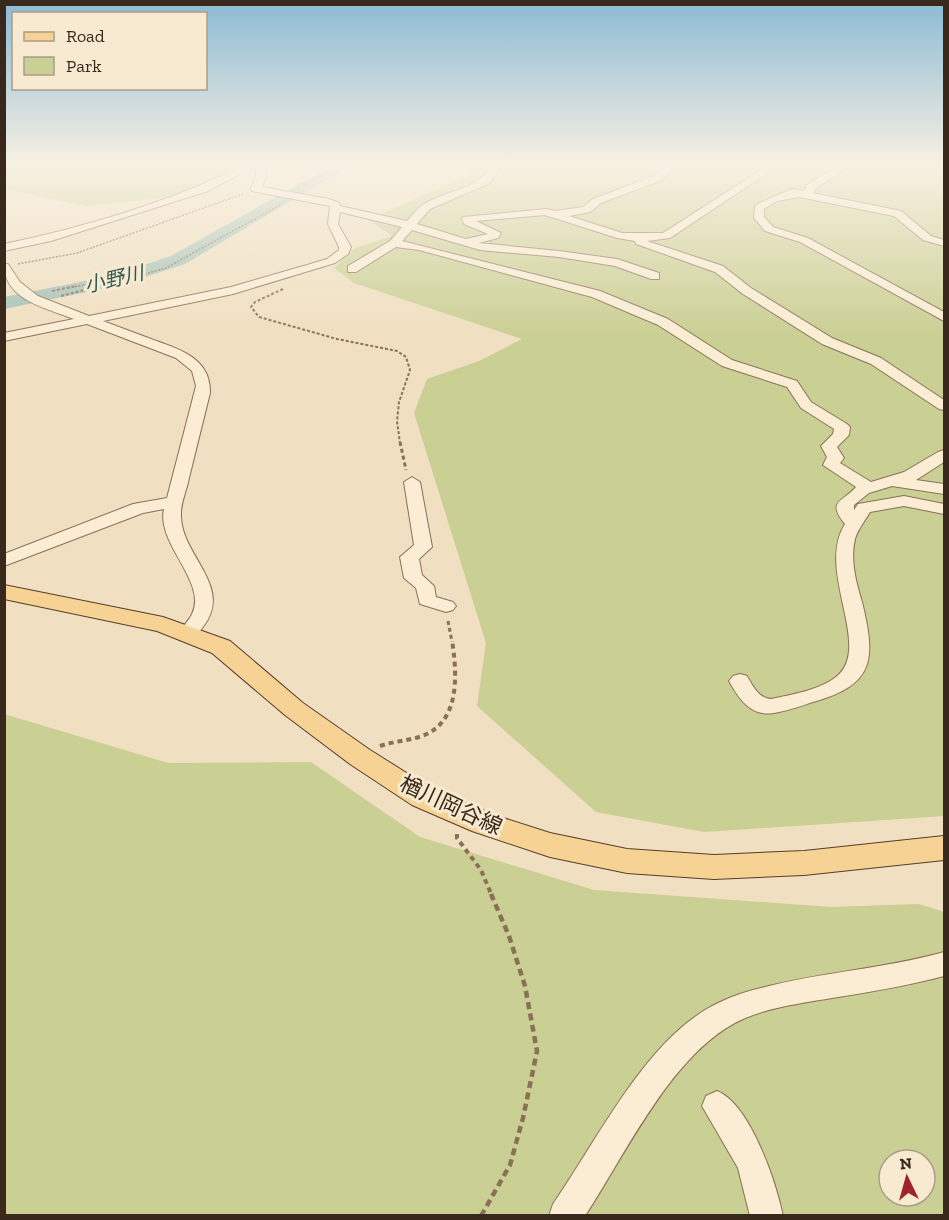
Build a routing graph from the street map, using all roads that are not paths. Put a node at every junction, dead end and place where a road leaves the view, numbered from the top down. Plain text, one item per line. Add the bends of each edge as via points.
1 (97, 223) edge
2 (333, 223) edge
3 (400, 223) edge
4 (413, 223) edge
5 (470, 223) edge
6 (583, 223) edge
7 (689, 223) edge
8 (763, 223) edge
9 (912, 223) edge
10 (410, 226) junction
11 (632, 238) junction
12 (394, 243) junction
13 (465, 243) junction
14 (945, 243) edge
15 (4, 248) edge
16 (10, 266) edge
17 (352, 268) dead end
18 (655, 276) dead end
19 (945, 317) edge
20 (86, 319) junction
21 (4, 337) edge
22 (945, 406) edge
23 (939, 458) edge
24 (892, 481) junction
25 (412, 482) road end
26 (868, 487) junction
27 (940, 488) edge
28 (175, 502) junction
29 (945, 509) edge
30 (855, 524) junction
31 (4, 561) edge
32 (4, 592) edge
33 (446, 606) road end
34 (188, 633) junction
35 (740, 681) dead end
36 (945, 848) edge
37 (945, 964) edge
38 (717, 1106) dead end
39 (565, 1215) edge
40 (767, 1215) edge

1 - 15 street
2 - 20 street via 345,247 331,261 233,290
3 - 10 street
4 - 10 street
5 - 13 street via 495,233 484,240
6 - 11 street
7 - 11 street via 675,233
8 - 19 street via 769,229 804,240
9 - 14 street via 925,238
10 - 12 street
10 - 13 street
11 - 22 street via 719,269 827,341 876,361
12 - 17 street
12 - 26 street via 596,294 663,322 727,363 792,384 806,405 842,427 841,435 829,446 836,458 831,465
13 - 18 street via 480,248 617,263
16 - 20 street via 16,285 34,299
20 - 21 street
20 - 28 street via 181,355 200,371 205,381
23 - 24 street via 910,476
23 - 27 street via 928,476
24 - 26 street
24 - 27 street
25 - 33 street via 423,547 409,557 413,578 425,586 427,600
26 - 30 street via 846,502 844,508
28 - 31 street via 139,508
28 - 34 street via 172,525 177,541 205,593 202,613
29 - 30 street via 904,501 870,506 864,508
30 - 35 street via 845,540 844,568 861,652 854,674 841,684 769,707 752,699
32 - 34 main road, 楢川岡谷線
34 - 36 main road, 楢川岡谷線 via 221,647 294,709 422,797 559,847 627,861 714,867 804,863
37 - 39 street via 772,998 732,1010 693,1035 641,1101
38 - 40 street via 746,1146

